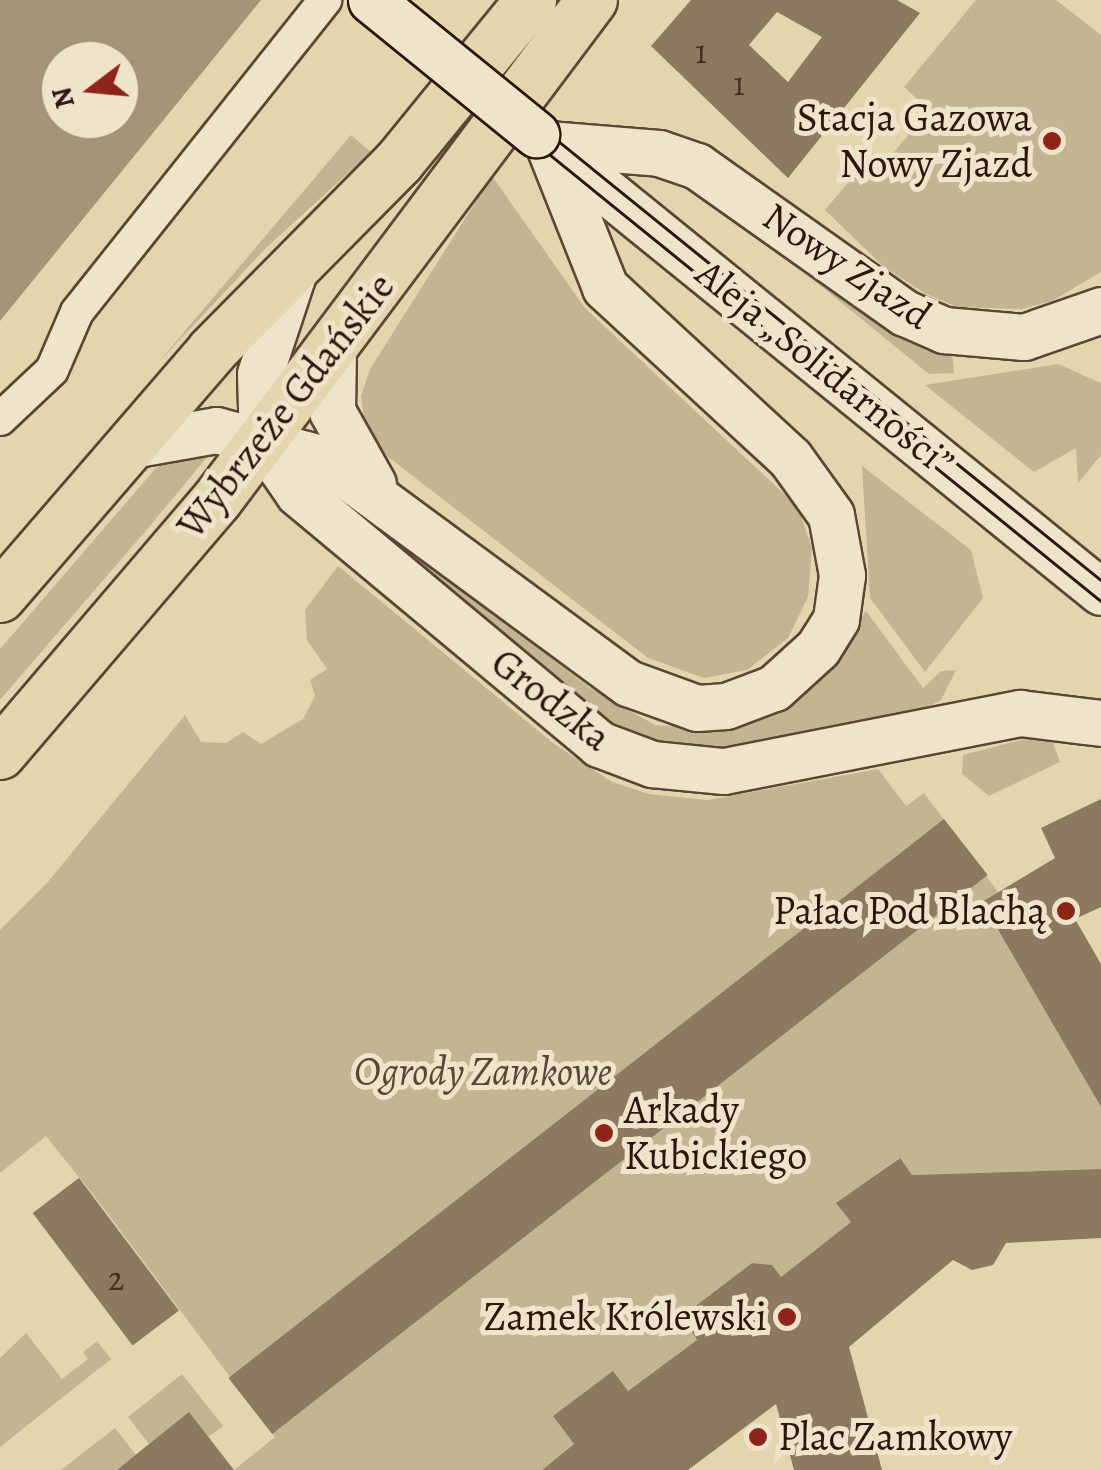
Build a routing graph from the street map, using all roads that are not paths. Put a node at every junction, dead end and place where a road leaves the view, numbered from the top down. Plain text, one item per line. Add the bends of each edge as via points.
1 (325, 0) edge
2 (371, 0) edge
3 (530, 0) edge
4 (592, 0) edge
5 (542, 139) junction
6 (298, 260) junction
7 (1101, 310) edge
8 (333, 349) junction
9 (0, 419) edge
10 (262, 442) junction
11 (131, 445) junction
12 (386, 502) junction
13 (1101, 592) edge
14 (0, 597) edge
15 (1101, 723) edge
16 (0, 754) edge

1 - 9 street via 66,326 52,370
2 - 5 main road, Aleja „Solidarności”, bridge
3 - 6 main road, Wybrzeże Gdańskie via 399,162
4 - 8 main road, Wybrzeże Gdańskie
5 - 7 main road, Nowy Zjazd via 659,153 696,166 928,325 980,338 1024,337
5 - 12 main road via 605,287 814,482 840,550 836,619 818,648 774,688 726,706 677,705 628,682
5 - 13 main road, Aleja „Solidarności”
6 - 10 main road via 260,374
6 - 11 main road, Wybrzeże Gdańskie
8 - 10 main road, Wybrzeże Gdańskie
8 - 12 main road via 336,425
10 - 11 main road via 216,430
10 - 12 main road via 324,459
10 - 15 main road, Grodzka via 298,493 336,527 599,744 621,754 686,770 724,771 1020,713
10 - 16 main road, Wybrzeże Gdańskie
11 - 14 main road, Wybrzeże Gdańskie

